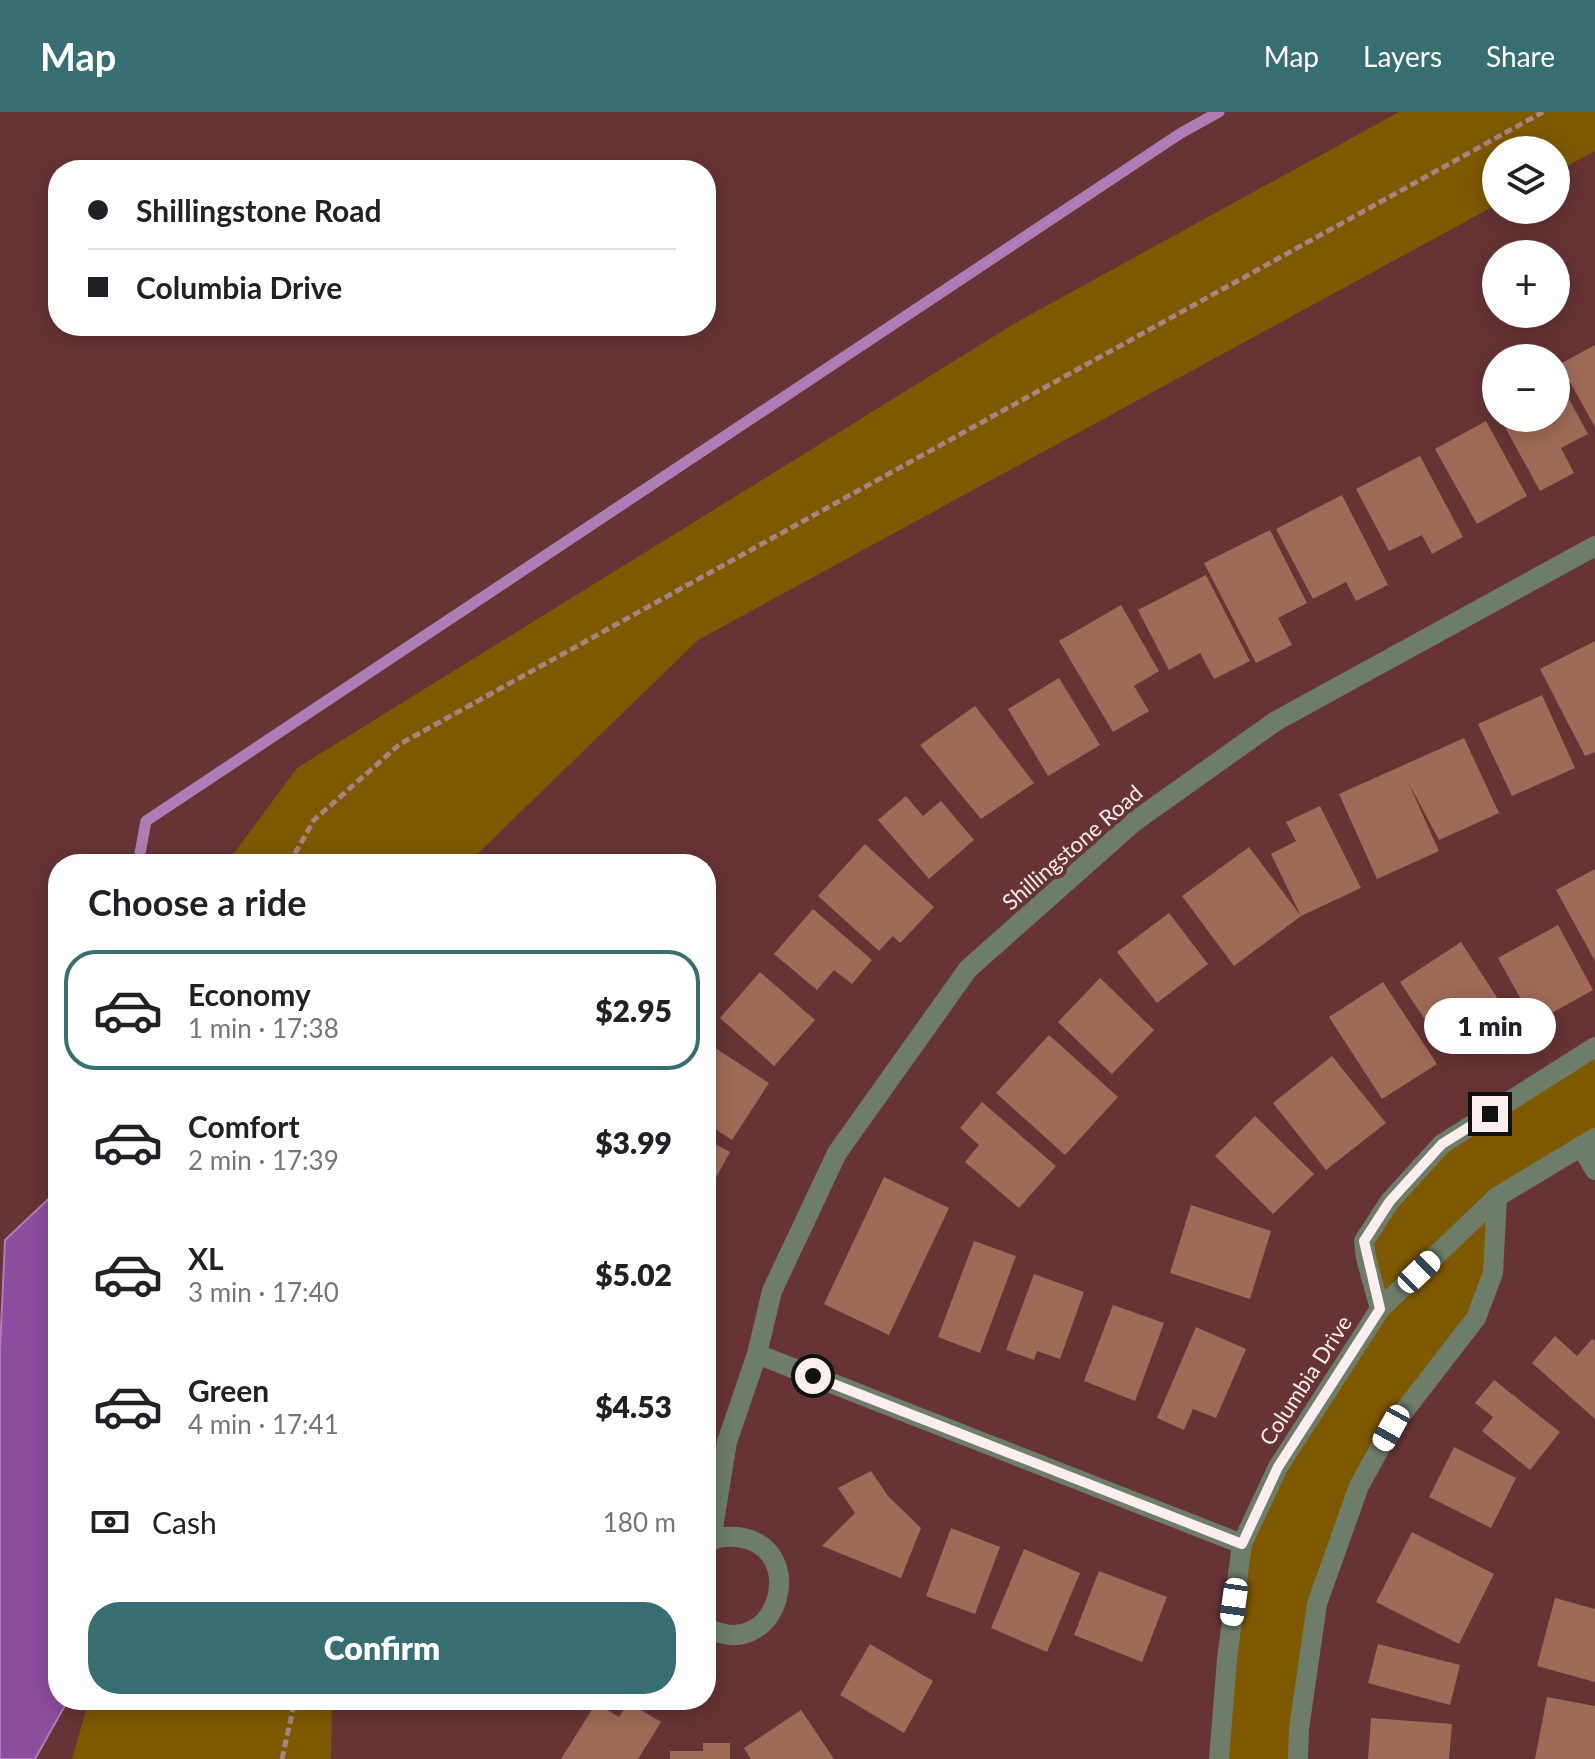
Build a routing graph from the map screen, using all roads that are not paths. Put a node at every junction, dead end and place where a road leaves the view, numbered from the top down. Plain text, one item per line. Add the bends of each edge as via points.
1 (1595, 546) edge
2 (1595, 1047) edge
3 (1588, 1142) edge
4 (1595, 1170) edge
5 (1497, 1197) junction
6 (1380, 1309) junction
7 (757, 1354) junction
8 (716, 1500) edge
9 (716, 1540) edge
10 (1242, 1544) junction
11 (716, 1632) edge
12 (1219, 1759) edge
13 (1298, 1759) edge

1 - 7 street, Shillingstone Road via 1276,721 1135,821 968,969 837,1153 772,1291
2 - 6 street, Columbia Drive via 1442,1144 1390,1201 1364,1241
3 - 4 street
3 - 5 street, Columbia Drive
5 - 6 street, Columbia Drive
5 - 13 street via 1493,1273 1476,1318 1391,1428 1359,1486 1317,1604
6 - 10 street, Columbia Drive via 1278,1467
7 - 8 street, Shillingstone Road via 727,1442
7 - 10 street
9 - 11 street, Shillingstone Road via 745,1538 760,1546 777,1567 780,1584 778,1601 763,1623 748,1632
10 - 12 street, Columbia Drive

